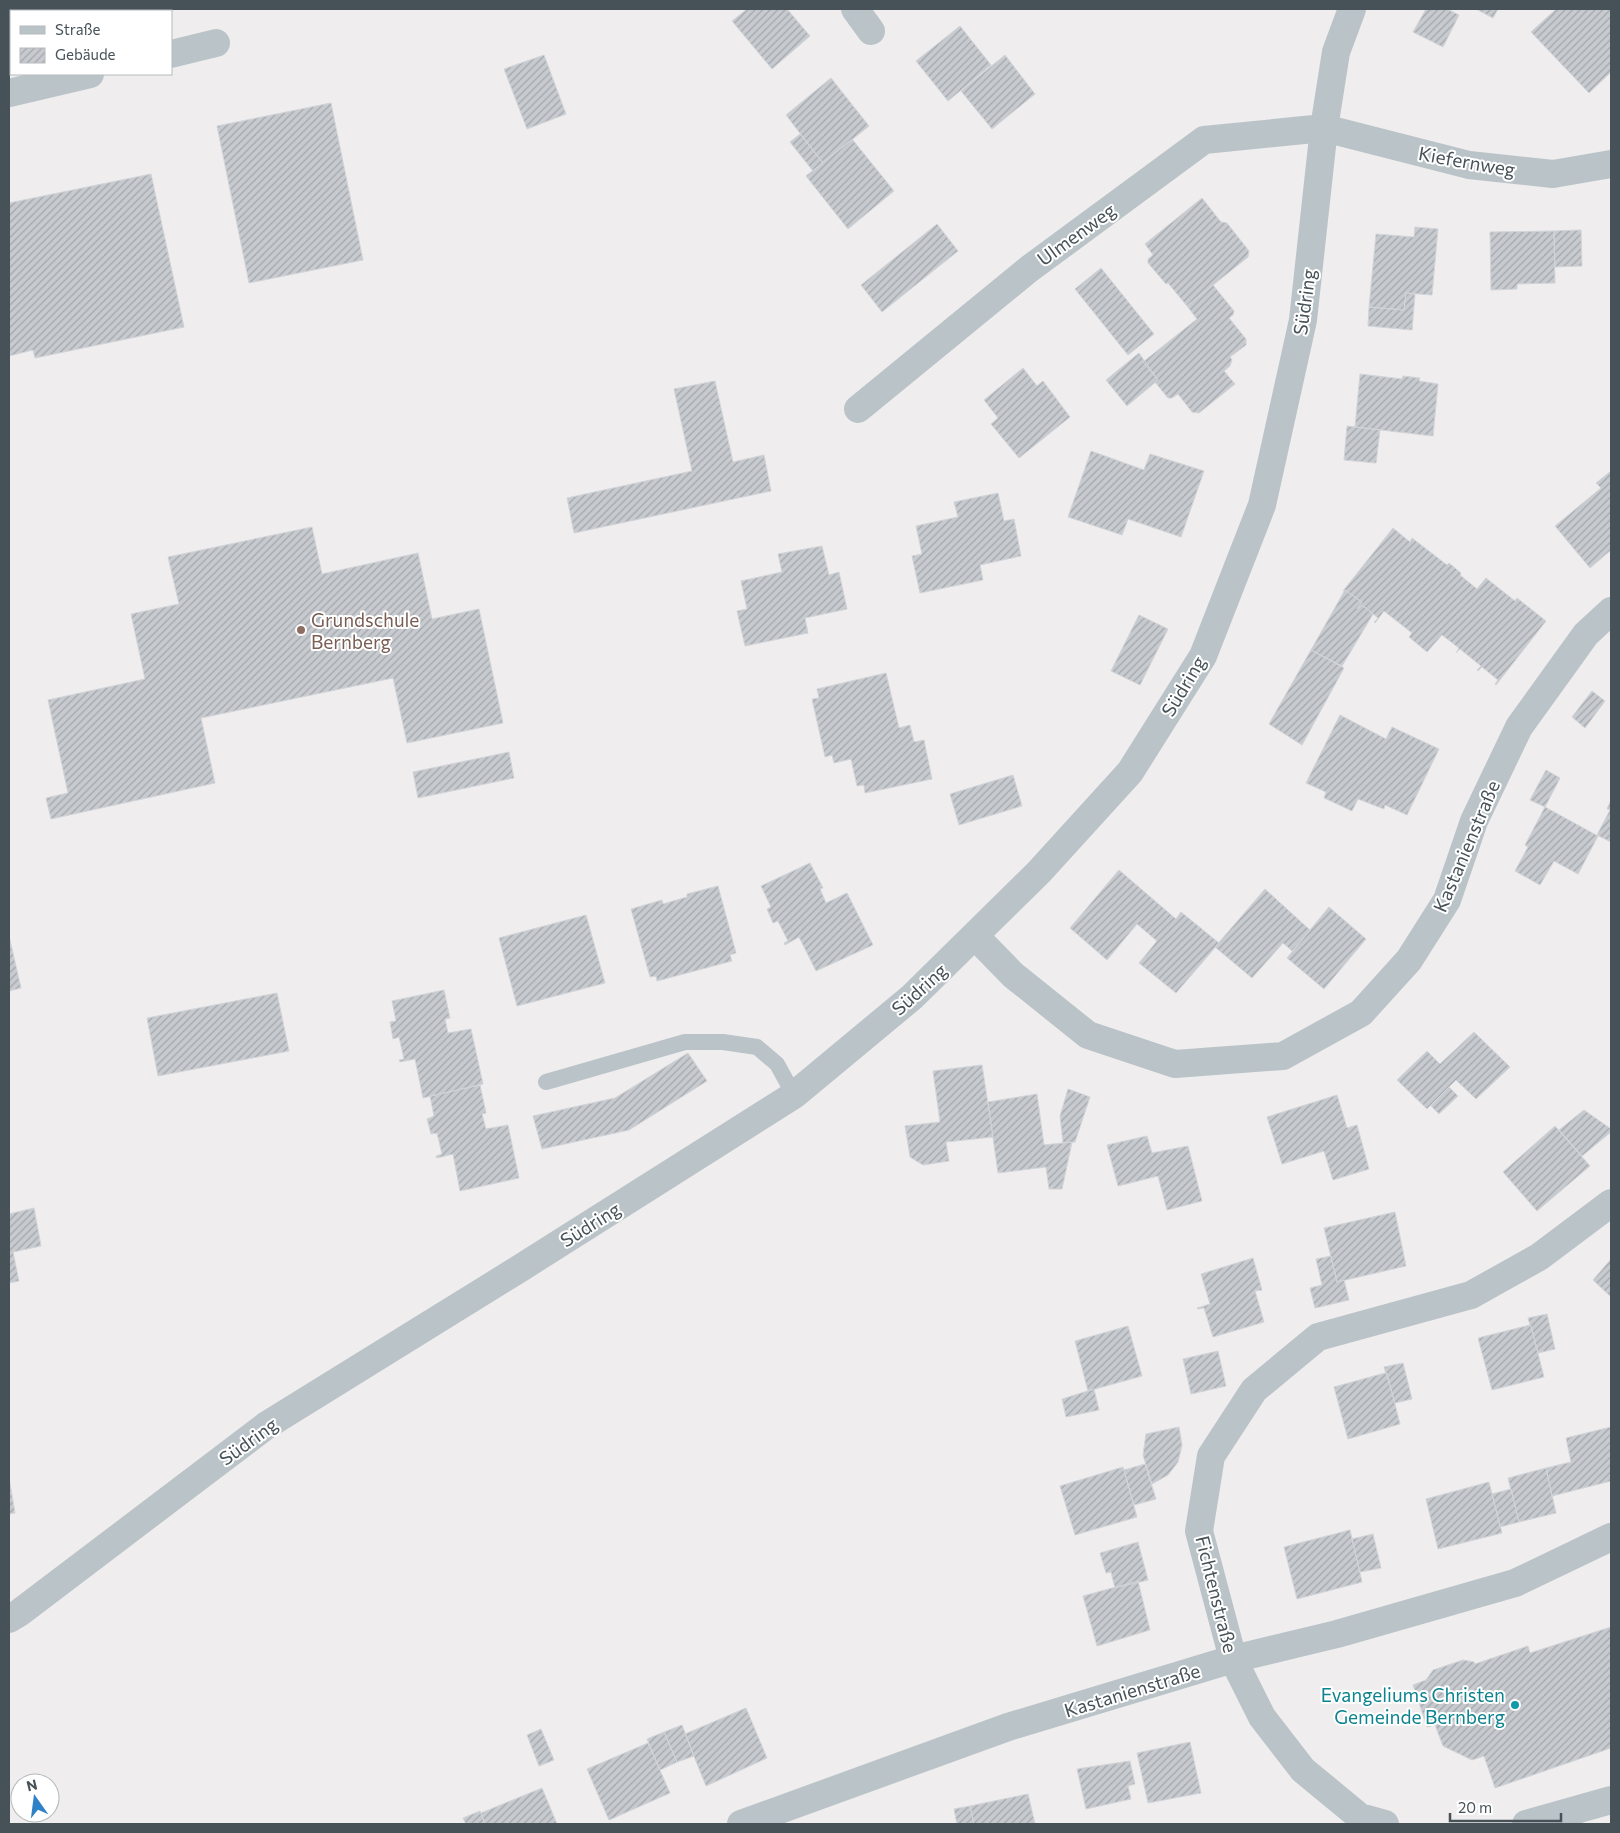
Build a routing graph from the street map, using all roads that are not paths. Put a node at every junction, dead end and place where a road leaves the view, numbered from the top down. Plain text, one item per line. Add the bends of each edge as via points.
1 (855, 9) edge
2 (1352, 9) edge
3 (871, 32) dead end
4 (216, 43) dead end
5 (172, 54) edge
6 (86, 75) edge
7 (9, 93) edge
8 (1324, 128) junction
9 (1611, 164) edge
10 (858, 409) dead end
11 (1611, 612) edge
12 (975, 936) junction
13 (546, 1082) dead end
14 (794, 1095) junction
15 (1611, 1203) edge
16 (1611, 1537) edge
17 (9, 1619) edge
18 (1233, 1659) junction
19 (1611, 1800) edge
20 (741, 1824) edge
21 (1385, 1824) edge
22 (1526, 1824) edge

1 - 3 street
2 - 8 street, Südring via 1336,52
4 - 5 street
6 - 7 street
8 - 9 street, Kiefernweg via 1468,165 1553,174
8 - 10 street, Ulmenweg via 1204,140 1029,269
8 - 12 street, Südring via 1303,320 1262,505 1203,656 1130,772 1039,872
11 - 12 street, Kastanienstraße via 1586,634 1519,727 1474,821 1447,900 1409,960 1361,1013 1283,1056 1175,1064 1088,1034 1013,975
12 - 14 street, Südring via 912,997
13 - 14 lane via 685,1042 723,1042 756,1047 777,1064
14 - 17 street, Südring via 267,1425
15 - 18 street, Fichtenstraße via 1540,1257 1471,1295 1318,1337 1254,1390 1211,1456 1199,1531
16 - 18 street, Kastanienstraße via 1516,1583 1337,1634
18 - 20 street, Kastanienstraße via 1008,1727
18 - 21 street, Fichtenstraße via 1262,1717 1303,1770 1360,1817
19 - 22 street

